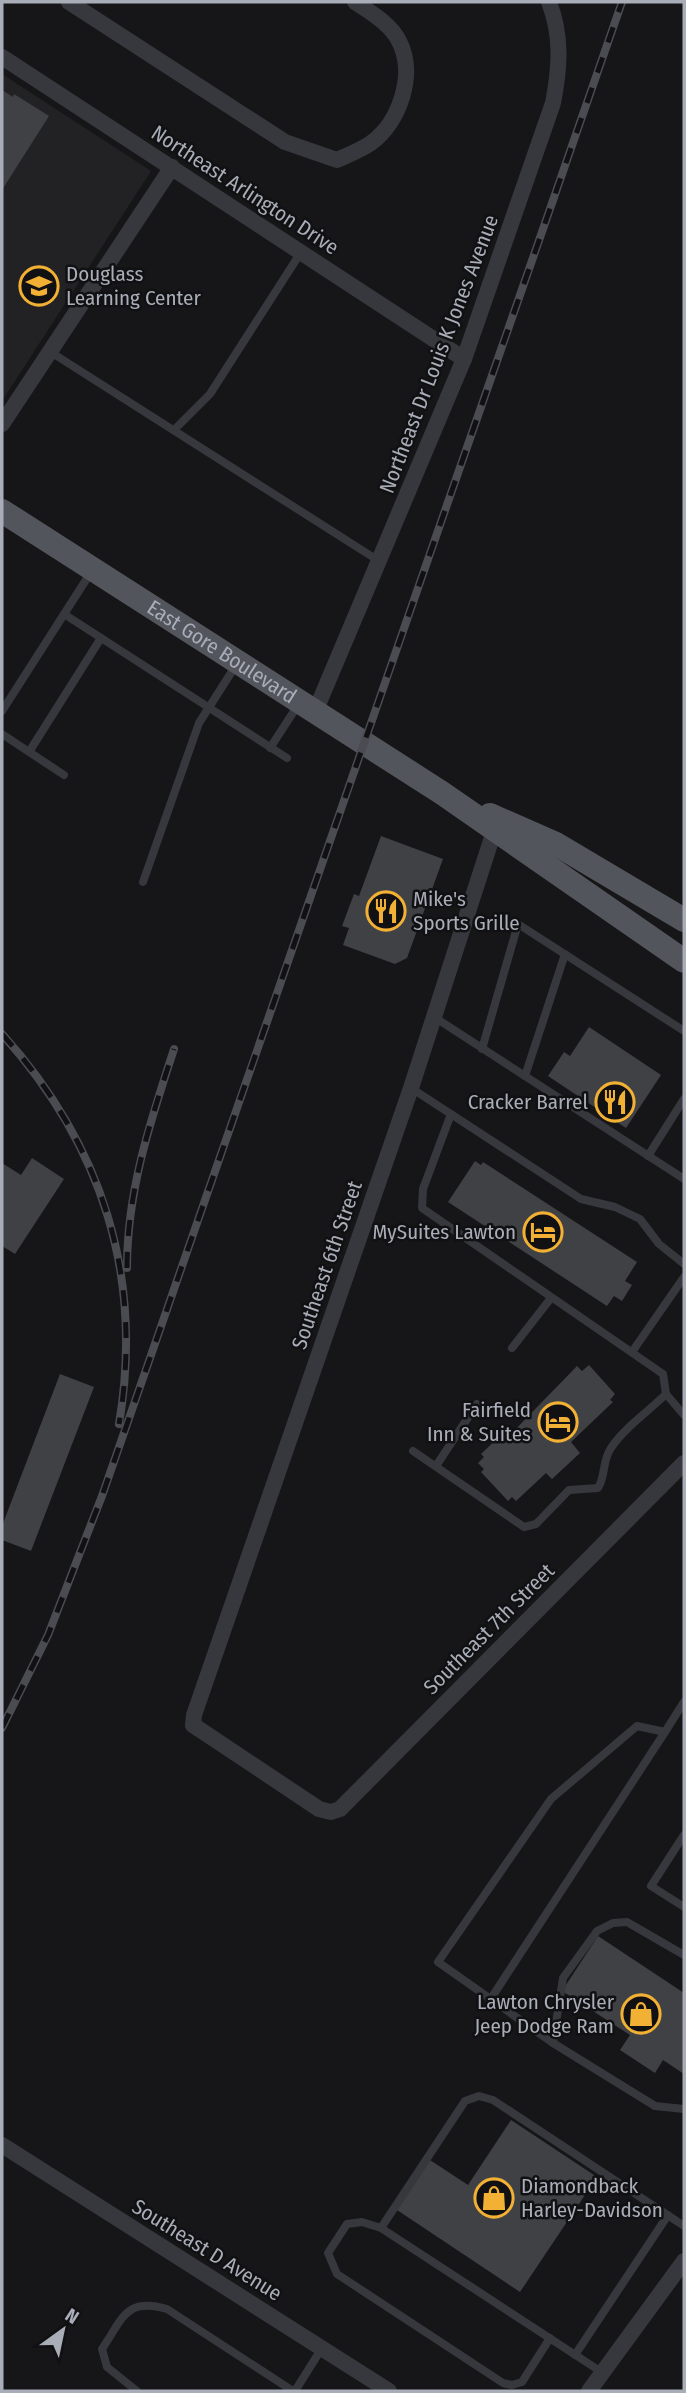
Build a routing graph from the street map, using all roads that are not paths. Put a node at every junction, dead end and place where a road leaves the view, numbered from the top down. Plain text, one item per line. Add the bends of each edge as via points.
1 (69, 2) edge
2 (355, 2) edge
3 (549, 2) edge
4 (2, 57) edge
5 (172, 167) junction
6 (301, 252) junction
7 (49, 351) junction
8 (464, 359) junction
9 (2, 424) edge
10 (175, 429) junction
11 (2, 511) edge
12 (379, 561) junction
13 (93, 569) junction
14 (64, 614) junction
15 (101, 638) junction
16 (237, 662) junction
17 (207, 707) junction
18 (307, 707) junction
19 (2, 711) edge
20 (2, 734) edge
21 (270, 748) junction
22 (29, 752) junction
23 (287, 758) dead end
24 (64, 775) dead end
25 (496, 825) junction
26 (143, 882) dead end
27 (684, 920) edge
28 (565, 954) junction
29 (684, 961) edge
30 (434, 1017) junction
31 (684, 1031) edge
32 (482, 1049) junction
33 (525, 1076) junction
34 (411, 1088) junction
35 (684, 1100) edge
36 (451, 1114) junction
37 (648, 1156) junction
38 (684, 1179) edge
39 (684, 1264) edge
40 (684, 1278) edge
41 (551, 1298) junction
42 (512, 1348) dead end
43 (632, 1352) junction
44 (666, 1394) junction
45 (477, 1404) dead end
46 (684, 1415) edge
47 (413, 1451) dead end
48 (684, 1462) edge
49 (436, 1466) junction
50 (684, 1702) edge
51 (664, 1732) junction
52 (319, 1809) joint
53 (684, 1835) edge
54 (684, 1907) edge
55 (684, 1955) edge
56 (490, 2000) junction
57 (553, 2043) junction
58 (684, 2109) edge
59 (2, 2145) edge
60 (668, 2215) junction
61 (684, 2226) edge
62 (381, 2228) junction
63 (684, 2261) edge
64 (550, 2338) junction
65 (322, 2348) junction
66 (575, 2355) junction
67 (603, 2373) junction
68 (137, 2391) edge
69 (294, 2391) edge
70 (389, 2391) edge
71 (589, 2391) edge

1 - 2 street via 285,142 337,160 371,143 392,121 407,78 399,41
3 - 8 street, Northeast Dr Louis K Jones Avenue via 559,37 560,67 553,103
4 - 5 street, Northeast Arlington Drive
5 - 6 street, Northeast Arlington Drive
5 - 7 street
6 - 8 street, Northeast Arlington Drive
6 - 10 lane via 210,394
7 - 9 street
7 - 10 lane
8 - 12 street, Northeast Dr Louis K Jones Avenue
10 - 12 lane
11 - 13 main road, East Gore Boulevard
12 - 18 street, Northeast Dr Louis K Jones Avenue
13 - 14 lane
13 - 16 main road, East Gore Boulevard
14 - 15 lane
14 - 19 lane
15 - 17 lane
15 - 22 lane
16 - 17 lane
16 - 18 main road, East Gore Boulevard
17 - 21 lane
17 - 26 lane
18 - 21 lane
18 - 25 main road, East Gore Boulevard
20 - 22 lane
21 - 23 lane
22 - 24 lane
25 - 27 main road, East Gore Boulevard via 556,844
25 - 29 main road, East Gore Boulevard
25 - 30 street, Southeast 6th Street
28 - 31 lane
28 - 32 lane via 518,924
28 - 33 lane
30 - 32 lane
30 - 34 street, Southeast 6th Street
32 - 33 lane
33 - 37 lane
34 - 36 lane
34 - 52 street, Southeast 6th Street via 194,1715 193,1725
35 - 37 lane
36 - 39 lane via 581,1199 640,1219 659,1244
36 - 41 lane via 423,1189 422,1208
37 - 38 lane
40 - 43 lane
41 - 42 lane
41 - 43 lane
43 - 44 lane via 663,1374
44 - 46 lane
44 - 49 lane via 612,1446 598,1488 569,1490 536,1524 524,1527
45 - 49 lane
47 - 49 lane
48 - 52 street, Southeast 7th Street via 340,1809
50 - 51 lane
51 - 56 lane
51 - 56 lane via 637,1726 551,1799 438,1962
53 - 54 lane via 651,1886
55 - 57 lane via 627,1922 597,1931 563,1979
56 - 57 lane
57 - 58 lane via 655,2106
59 - 65 street, Southeast D Avenue
60 - 61 lane
60 - 62 lane via 493,2100 479,2096 465,2101
60 - 66 lane
62 - 64 lane
62 - 64 lane via 362,2222 347,2224 328,2253 337,2274 503,2383 522,2382
63 - 67 street
64 - 66 lane
65 - 69 lane
65 - 70 street, Southeast D Avenue
66 - 67 lane
67 - 71 street
68 - 69 lane via 107,2367 102,2349 129,2308 146,2303 167,2309

